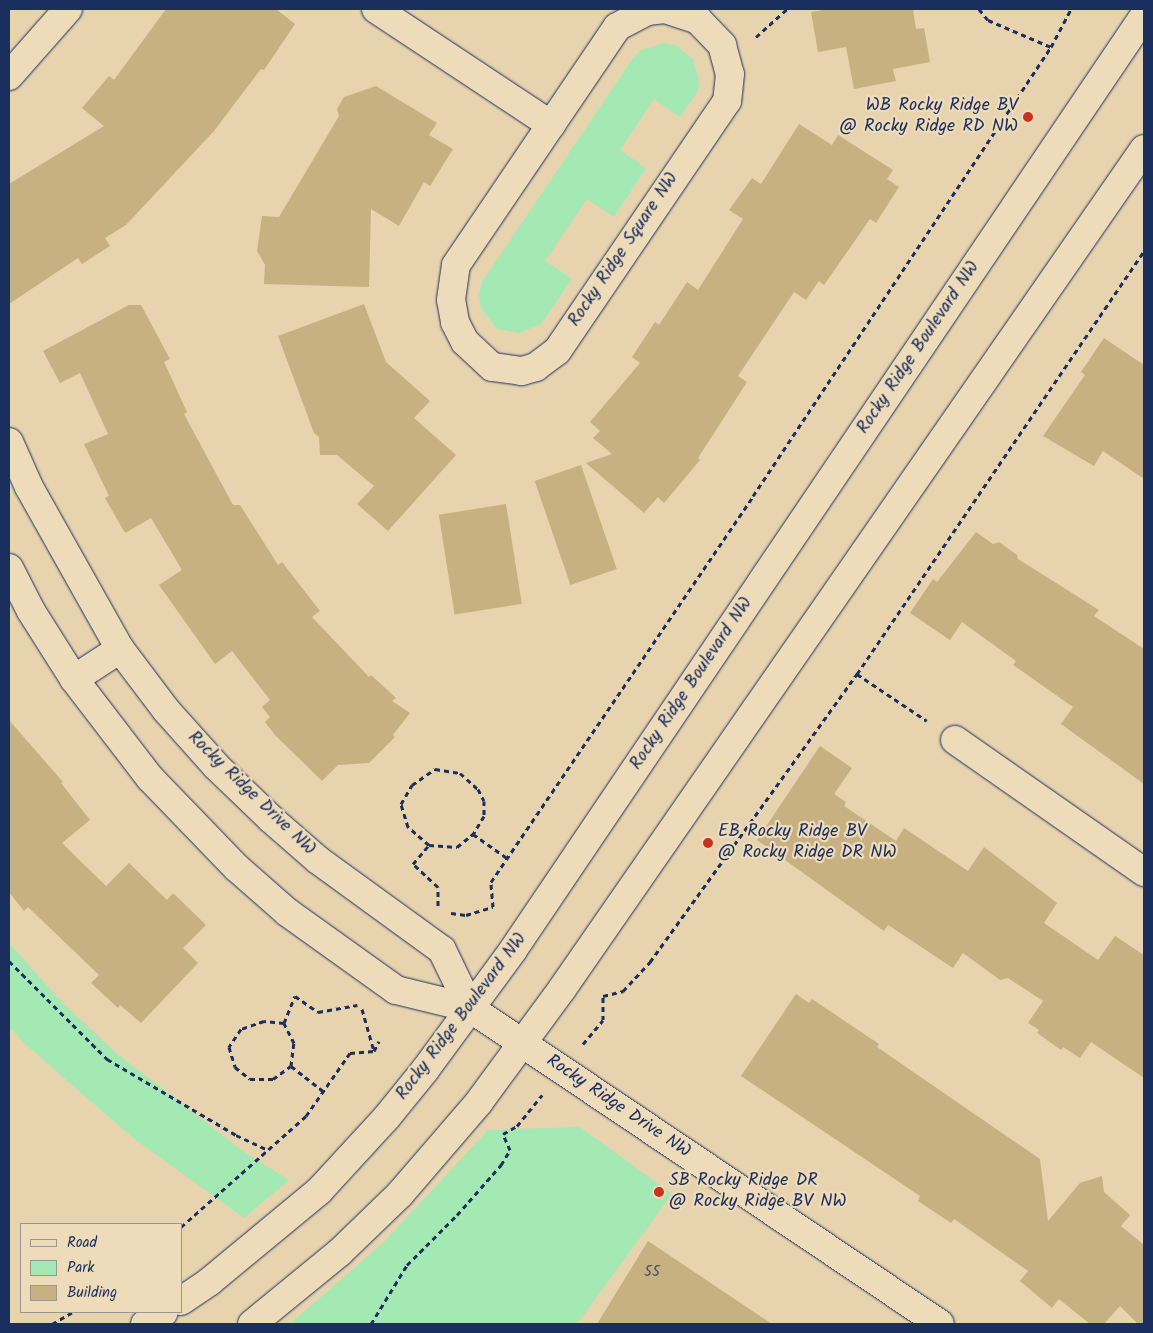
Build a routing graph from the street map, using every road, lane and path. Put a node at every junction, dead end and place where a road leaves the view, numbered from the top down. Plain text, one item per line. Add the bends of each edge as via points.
1 (68, 9) edge
2 (376, 9) edge
3 (787, 9) edge
4 (979, 9) edge
5 (1071, 9) edge
6 (1134, 9) edge
7 (1144, 16) edge
8 (1052, 47) junction
9 (728, 61) junction
10 (1112, 62) junction
11 (9, 76) edge
12 (550, 125) junction
13 (1144, 149) edge
14 (1144, 251) edge
15 (1138, 258) junction
16 (1144, 259) edge
17 (9, 442) edge
18 (9, 568) edge
19 (120, 649) junction
20 (857, 674) junction
21 (74, 679) junction
22 (955, 740) joint
23 (473, 834) junction
24 (429, 845) junction
25 (507, 858) junction
26 (1144, 872) edge
27 (438, 911) dead end
28 (448, 912) dead end
29 (9, 961) edge
30 (470, 1008) junction
31 (603, 1020) dead end
32 (284, 1023) junction
33 (379, 1041) dead end
34 (523, 1042) junction
35 (374, 1050) junction
36 (291, 1066) junction
37 (323, 1091) junction
38 (517, 1126) dead end
39 (268, 1150) junction
40 (182, 1226) edge
41 (182, 1299) edge
42 (71, 1313) edge
43 (162, 1313) edge
44 (52, 1324) edge
45 (145, 1324) edge
46 (252, 1324) edge
47 (371, 1324) edge
48 (940, 1324) edge

1 - 11 street
2 - 12 street
3 - 9 path
4 - 8 path via 988,20
5 - 8 path
6 - 10 street
7 - 10 street, Rocky Ridge Boulevard NW
8 - 25 path via 754,496
9 - 12 street, Rocky Ridge Square NW via 717,38 698,20 665,10 639,14 617,27
9 - 12 street, Rocky Ridge Square NW via 730,88 726,101 557,351 536,367 507,371 480,358 465,342 454,315 451,282 456,265
10 - 30 street, Rocky Ridge Boulevard NW via 513,950
13 - 34 street
14 - 15 path
15 - 16 path
15 - 20 path via 1003,464
17 - 19 street, Rocky Ridge Drive NW via 29,487
18 - 21 street, Rocky Ridge Drive NW via 31,611
19 - 21 street
19 - 30 street, Rocky Ridge Drive NW via 166,710 271,819 318,860 442,950
20 - 22 path
20 - 31 path via 650,962 623,991 603,996
21 - 30 street, Rocky Ridge Drive NW via 150,778 192,824 287,912 396,990
22 - 26 street
23 - 24 path via 457,847
23 - 24 path via 484,816 484,800 478,789 460,773 435,770 412,785 401,804 408,827
23 - 25 path
24 - 27 path via 413,864 438,887
25 - 28 path via 491,882 493,907 466,915
29 - 39 path via 107,1059
30 - 34 street, Rocky Ridge Drive NW
30 - 41 street, Rocky Ridge Boulevard NW via 387,1118 319,1191 209,1282
32 - 35 path via 295,996 318,1012 361,1005
32 - 36 path via 294,1043
32 - 36 path via 264,1020 241,1029 229,1047 235,1068 250,1079 273,1079
33 - 35 path
34 - 46 street via 461,1124 400,1194 340,1252
34 - 48 street, Rocky Ridge Drive NW
35 - 37 path via 350,1053
36 - 37 path
37 - 39 path via 306,1116
38 - 47 path via 503,1134 510,1150 501,1165 407,1265
39 - 40 path
42 - 44 path
43 - 45 street

